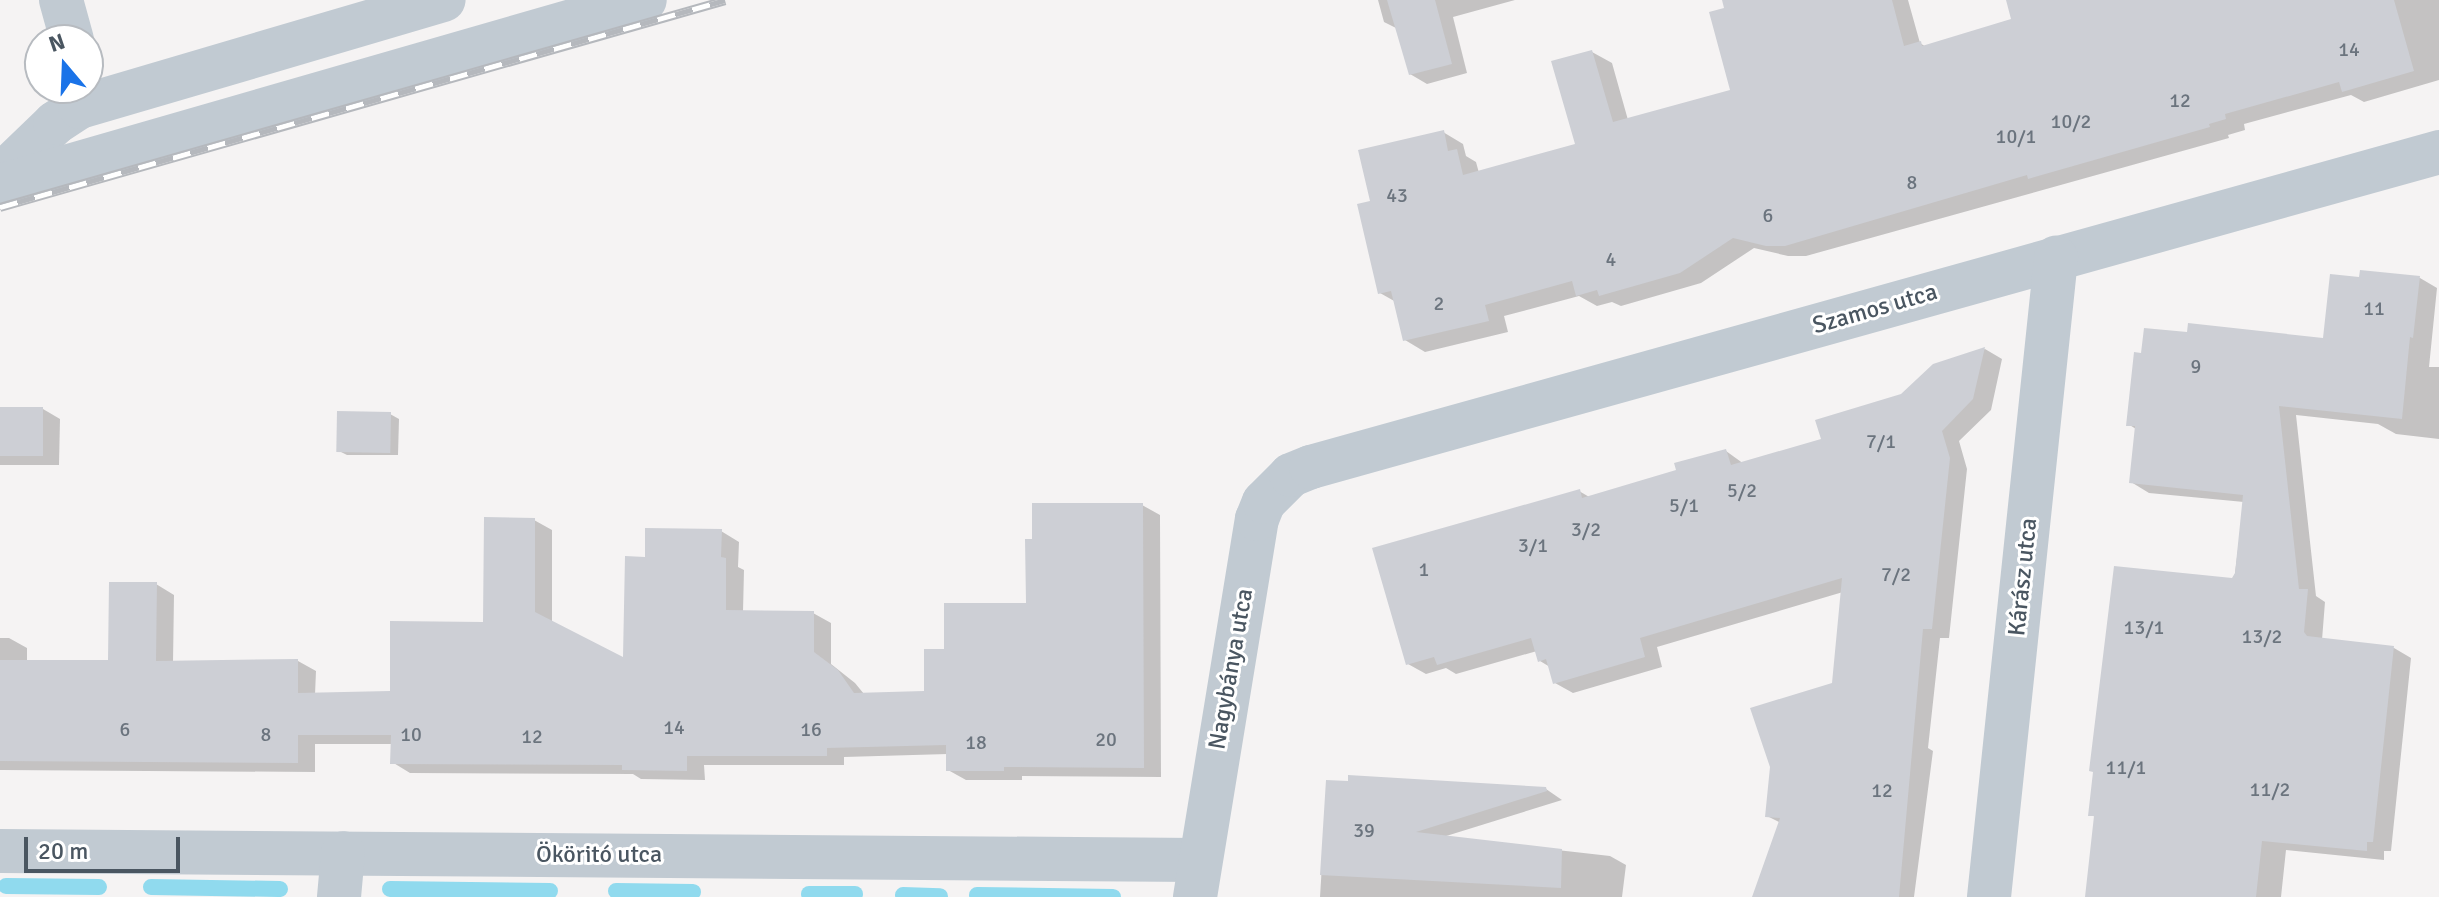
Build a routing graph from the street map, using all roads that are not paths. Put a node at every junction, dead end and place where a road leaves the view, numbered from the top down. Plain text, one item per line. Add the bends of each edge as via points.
1 (61, 0) edge
2 (645, 0) edge
3 (68, 24) edge
4 (459, 51) junction
5 (104, 91) edge
6 (78, 104) edge
7 (2439, 152) edge
8 (0, 176) edge
9 (0, 186) edge
10 (2056, 258) junction
11 (1311, 467) joint
12 (0, 851) edge
13 (343, 853) junction
14 (1197, 878) edge
15 (339, 897) edge
16 (1989, 897) edge

1 - 3 street
2 - 4 street
4 - 5 street via 444,0
4 - 9 street
6 - 8 street
7 - 10 street, Szamos utca
10 - 11 street, Szamos utca
10 - 16 street, Kárász utca
11 - 14 street, Nagybánya utca via 1276,487 1257,519
12 - 13 street, Ököritó utca
13 - 14 street, Ököritó utca
13 - 15 street

